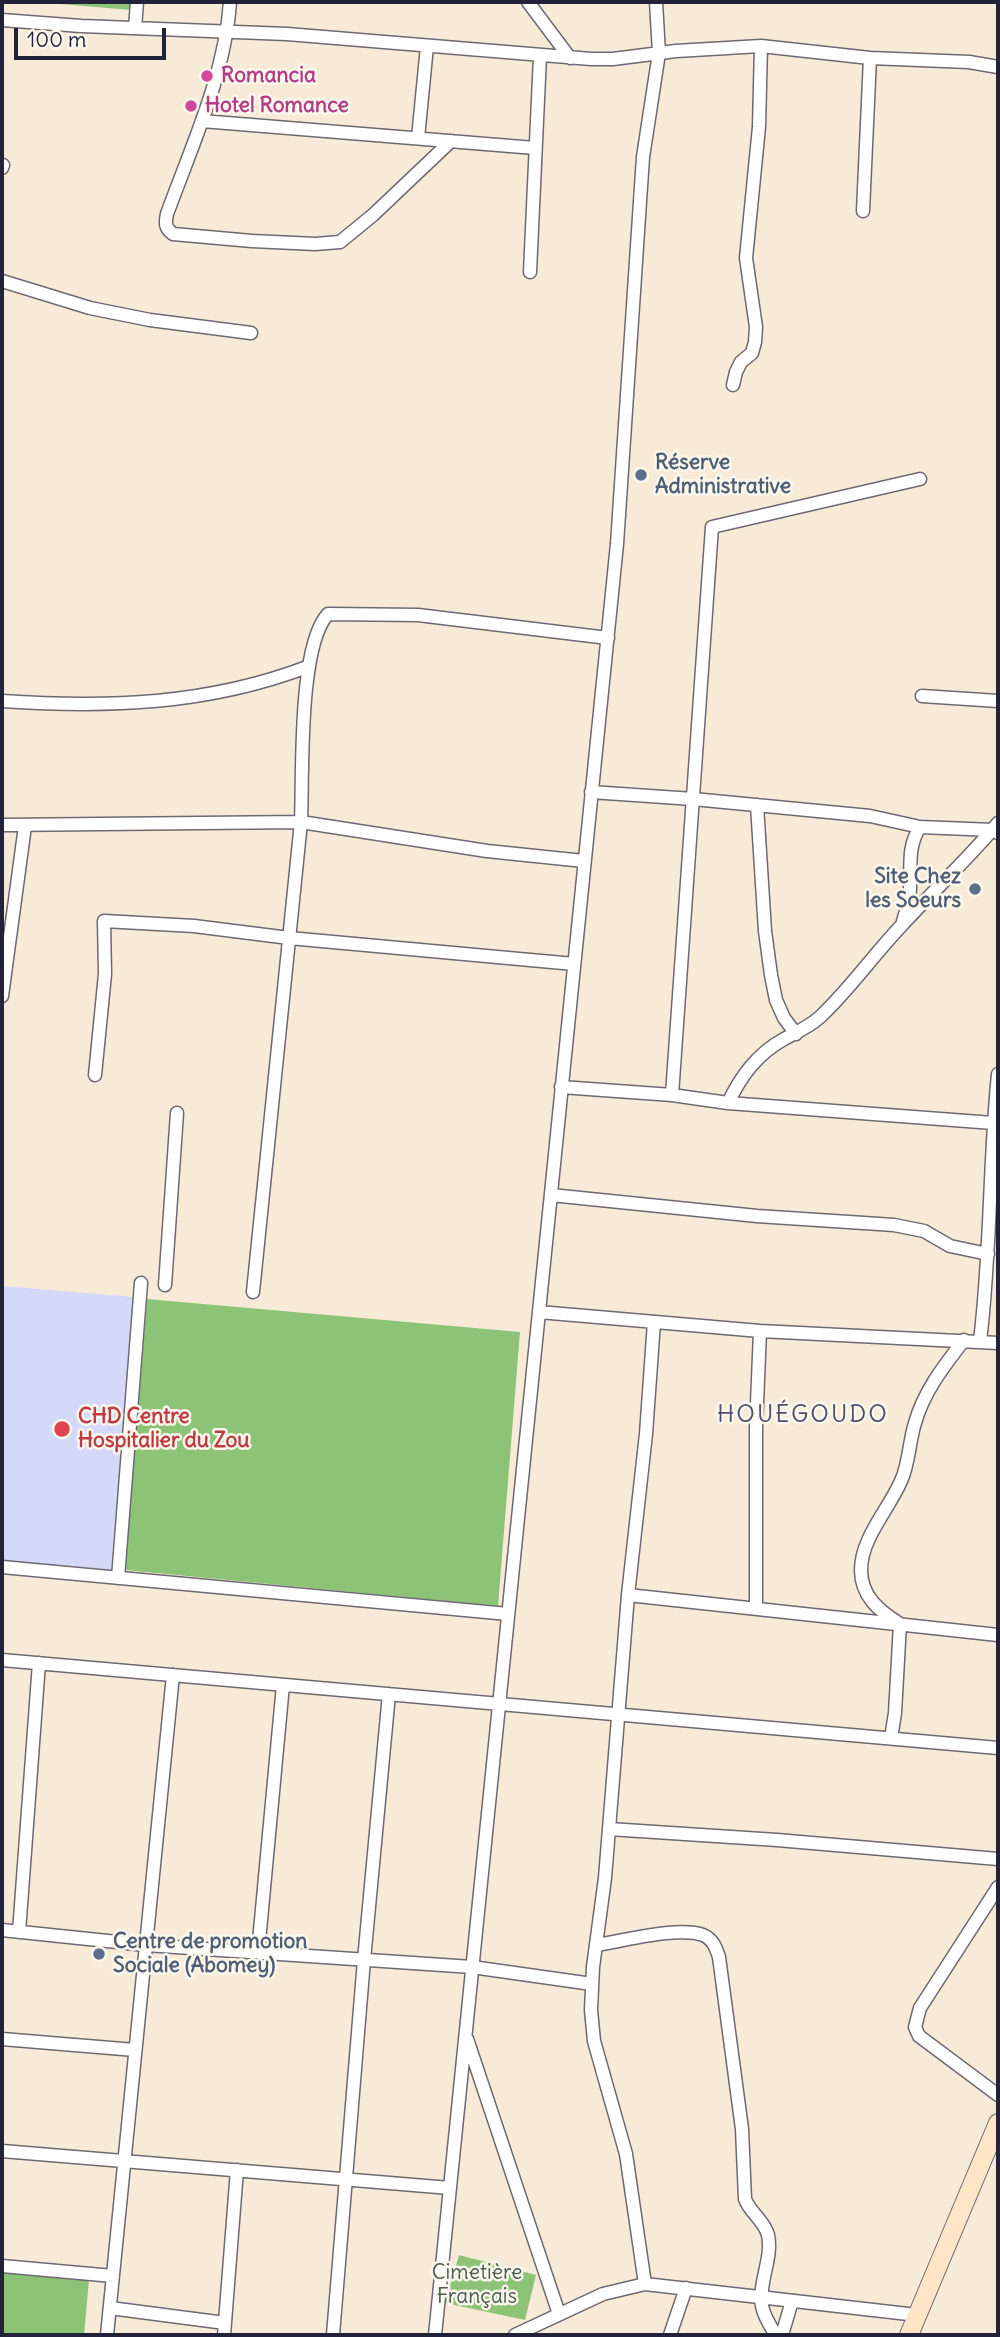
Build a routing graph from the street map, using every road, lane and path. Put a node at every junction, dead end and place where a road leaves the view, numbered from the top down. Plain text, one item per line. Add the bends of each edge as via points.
1 (137, 2) edge
2 (230, 2) edge
3 (528, 2) edge
4 (656, 2) edge
5 (2, 20) edge
6 (135, 28) junction
7 (228, 31) junction
8 (427, 46) junction
9 (761, 46) junction
10 (659, 53) junction
11 (540, 56) junction
12 (570, 58) junction
13 (870, 58) junction
14 (998, 66) edge
15 (202, 121) junction
16 (418, 138) junction
17 (451, 141) junction
18 (535, 148) junction
19 (863, 211) dead end
20 (530, 272) dead end
21 (2, 281) edge
22 (251, 333) dead end
23 (733, 385) dead end
24 (920, 479) dead end
25 (608, 638) junction
26 (307, 667) junction
27 (922, 696) dead end
28 (2, 701) edge
29 (998, 701) edge
30 (592, 792) junction
31 (693, 799) junction
32 (757, 805) junction
33 (301, 822) junction
34 (2, 825) edge
35 (25, 826) junction
36 (920, 827) junction
37 (996, 829) edge
38 (584, 861) junction
39 (902, 925) junction
40 (289, 938) junction
41 (574, 964) junction
42 (2, 996) edge
43 (796, 1034) junction
44 (998, 1074) edge
45 (95, 1075) dead end
46 (561, 1087) junction
47 (672, 1095) junction
48 (728, 1103) junction
49 (177, 1113) dead end
50 (993, 1123) junction
51 (551, 1195) junction
52 (988, 1254) junction
53 (141, 1283) dead end
54 (164, 1285) dead end
55 (253, 1292) dead end
56 (539, 1312) junction
57 (654, 1322) junction
58 (760, 1331) junction
59 (964, 1340) junction
60 (980, 1341) junction
61 (998, 1343) edge
62 (2, 1567) edge
63 (118, 1578) junction
64 (628, 1595) junction
65 (756, 1607) junction
66 (508, 1614) junction
67 (900, 1624) junction
68 (998, 1635) edge
69 (2, 1660) edge
70 (39, 1663) junction
71 (173, 1675) junction
72 (283, 1685) junction
73 (389, 1694) junction
74 (499, 1704) junction
75 (619, 1715) junction
76 (891, 1738) junction
77 (998, 1748) edge
78 (609, 1829) junction
79 (998, 1859) edge
80 (998, 1887) edge
81 (2, 1930) edge
82 (19, 1932) junction
83 (146, 1945) junction
84 (597, 1945) junction
85 (258, 1952) junction
86 (364, 1960) junction
87 (472, 1967) junction
88 (592, 1984) junction
89 (466, 2034) junction
90 (2, 2039) edge
91 (135, 2050) junction
92 (998, 2095) edge
93 (998, 2123) edge
94 (2, 2151) edge
95 (124, 2161) junction
96 (237, 2170) junction
97 (346, 2178) junction
98 (450, 2188) junction
99 (2, 2266) edge
100 (113, 2276) junction
101 (645, 2284) junction
102 (686, 2288) junction
103 (761, 2297) junction
104 (792, 2301) junction
105 (110, 2308) junction
106 (559, 2314) junction
107 (916, 2315) junction
108 (225, 2329) edge
109 (107, 2335) edge
110 (333, 2335) edge
111 (435, 2335) edge
112 (515, 2335) edge
113 (670, 2335) edge
114 (776, 2335) edge
115 (782, 2335) edge
116 (909, 2335) edge

1 - 6 street
2 - 7 street
3 - 12 street
4 - 10 street
5 - 6 street
6 - 7 street
7 - 8 street
7 - 15 street
8 - 11 street
8 - 16 street
9 - 10 street
9 - 13 street
9 - 23 street via 759,127 746,258 755,342
10 - 12 street
10 - 25 street via 643,157
11 - 12 street
11 - 18 street
13 - 14 street
13 - 19 street
15 - 16 street
15 - 17 street via 167,214 167,229 173,234 262,242 341,242
16 - 17 street
17 - 18 street
18 - 20 street
21 - 22 street via 90,308
24 - 31 street via 712,527
25 - 26 street via 418,615 332,613 320,624
25 - 30 street
26 - 28 street via 210,696 69,705
26 - 33 street
27 - 29 street
30 - 31 street
30 - 38 street
31 - 32 street
31 - 47 street
32 - 36 street via 870,816
32 - 43 street via 771,975 776,1000
33 - 35 street
33 - 38 street
33 - 40 street
34 - 35 street
35 - 42 street
36 - 37 street
36 - 39 street via 910,850 909,900
37 - 39 street
38 - 41 street
39 - 43 street via 822,1015
40 - 41 street
40 - 45 street via 104,921 105,974
40 - 55 street
41 - 46 street
43 - 48 street via 756,1059
44 - 50 street
46 - 47 street
46 - 51 street
47 - 48 street
48 - 50 street
49 - 54 street
50 - 52 street
51 - 52 street via 894,1225 924,1231 950,1246
51 - 56 street
52 - 60 street
53 - 63 street
56 - 57 street
56 - 66 street
57 - 58 street
57 - 64 street
58 - 59 street
58 - 65 street
59 - 60 street
59 - 67 street via 920,1407 902,1479 862,1561 862,1582 873,1604
60 - 61 street
62 - 63 street
63 - 66 street
64 - 65 street
64 - 75 street
65 - 67 street
66 - 74 street
67 - 68 street
67 - 76 street
69 - 70 street
70 - 71 street
70 - 82 street
71 - 72 street
71 - 83 street
72 - 73 street
72 - 85 street
73 - 74 street
73 - 86 street
74 - 75 street
74 - 87 street
75 - 76 street
75 - 78 street
76 - 77 street
78 - 79 street
78 - 84 street
80 - 92 street via 920,2008 915,2027 919,2036
81 - 82 street
82 - 83 street
83 - 85 street
83 - 91 street
84 - 88 street
84 - 103 street via 683,1933 703,1935 713,1942 719,1957 742,2129 745,2199 768,2237
85 - 86 street
86 - 87 street
86 - 97 street
87 - 88 street
87 - 89 street
88 - 101 street via 594,2041 626,2154
89 - 98 street
89 - 106 street
90 - 91 street
91 - 95 street
93 - 107 street
94 - 95 street
95 - 96 street
95 - 100 street
96 - 97 street
96 - 108 street
97 - 98 street
97 - 110 street
98 - 111 street
99 - 100 street
100 - 105 street
101 - 102 street
101 - 106 street via 603,2294
102 - 103 street
102 - 113 street
103 - 104 street
103 - 114 street
104 - 107 street
104 - 115 street
105 - 108 street
105 - 109 street
106 - 112 street
107 - 116 street

